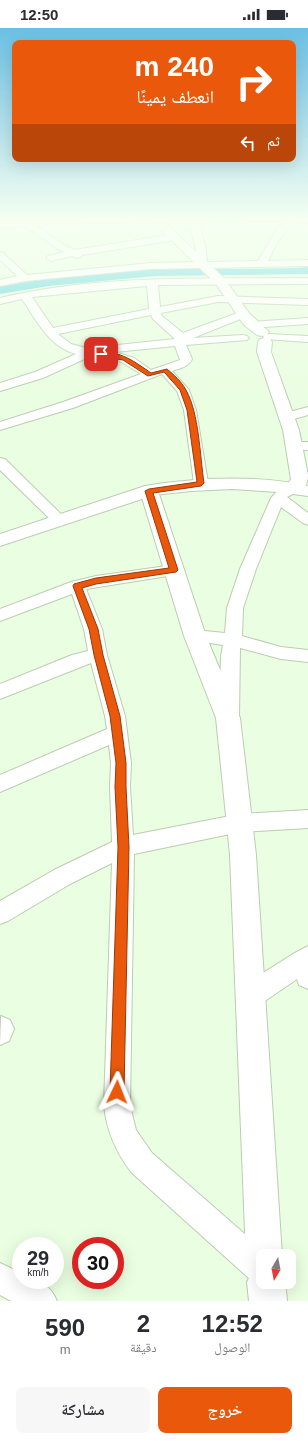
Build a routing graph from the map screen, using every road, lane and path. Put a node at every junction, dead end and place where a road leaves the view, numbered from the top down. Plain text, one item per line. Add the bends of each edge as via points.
1 (31, 277) edge
2 (176, 277) edge
3 (215, 277) edge
4 (273, 277) edge
5 (25, 278) joint
6 (308, 281) edge
7 (0, 282) edge
8 (152, 282) junction
9 (24, 295) junction
10 (234, 299) junction
11 (0, 301) edge
12 (308, 302) edge
13 (155, 310) junction
14 (308, 321) edge
15 (50, 332) junction
16 (255, 335) junction
17 (308, 339) edge
18 (180, 340) junction
19 (88, 353) junction
20 (165, 370) junction
21 (150, 375) junction
22 (0, 387) edge
23 (308, 412) edge
24 (287, 417) junction
25 (0, 426) edge
26 (301, 446) edge
27 (1, 464) edge
28 (201, 483) junction
29 (301, 489) edge
30 (149, 491) junction
31 (278, 498) junction
32 (59, 520) junction
33 (308, 520) edge
34 (0, 540) edge
35 (174, 570) junction
36 (77, 586) junction
37 (0, 615) edge
38 (194, 636) junction
39 (233, 640) junction
40 (98, 655) junction
41 (308, 656) edge
42 (0, 692) edge
43 (228, 718) junction
44 (117, 733) junction
45 (0, 784) edge
46 (308, 819) edge
47 (240, 823) junction
48 (123, 847) junction
49 (0, 913) edge
50 (306, 966) edge
51 (250, 996) junction
52 (264, 1249) edge
53 (256, 1264) edge
54 (0, 1278) edge
55 (267, 1289) edge
56 (42, 1301) edge
57 (268, 1301) edge

1 - 5 street
2 - 8 street
3 - 10 street
4 - 6 street
5 - 7 street
8 - 9 street
8 - 13 street
9 - 11 street
9 - 15 street
10 - 12 street
10 - 13 street via 211,299
10 - 16 street
13 - 15 street
13 - 18 street via 157,317
14 - 16 street
15 - 19 street via 62,344
16 - 17 street
16 - 18 street
16 - 18 street
16 - 24 street
18 - 19 street
18 - 20 street via 185,362
19 - 21 street via 121,356
19 - 22 street via 39,375
20 - 21 street
20 - 28 street via 183,390 190,410
21 - 25 street via 68,405
23 - 24 street
24 - 26 street
26 - 29 street
27 - 32 street
28 - 29 street
28 - 30 street
29 - 31 street via 283,493
30 - 32 street
30 - 35 street
31 - 33 street
31 - 39 street via 248,569 235,608
32 - 34 street
35 - 36 street
35 - 38 street
36 - 37 street
36 - 40 street via 93,629
38 - 39 street
38 - 43 street
39 - 41 street via 281,653
39 - 43 street
40 - 42 street via 78,660
40 - 44 street via 115,716
43 - 47 street
44 - 45 street
44 - 48 street via 121,763
46 - 47 street
47 - 48 street
47 - 51 street
48 - 49 street via 62,877
48 - 53 street via 117,1106 120,1130 129,1148 142,1162
50 - 51 street
51 - 52 street
54 - 56 street
55 - 57 street

